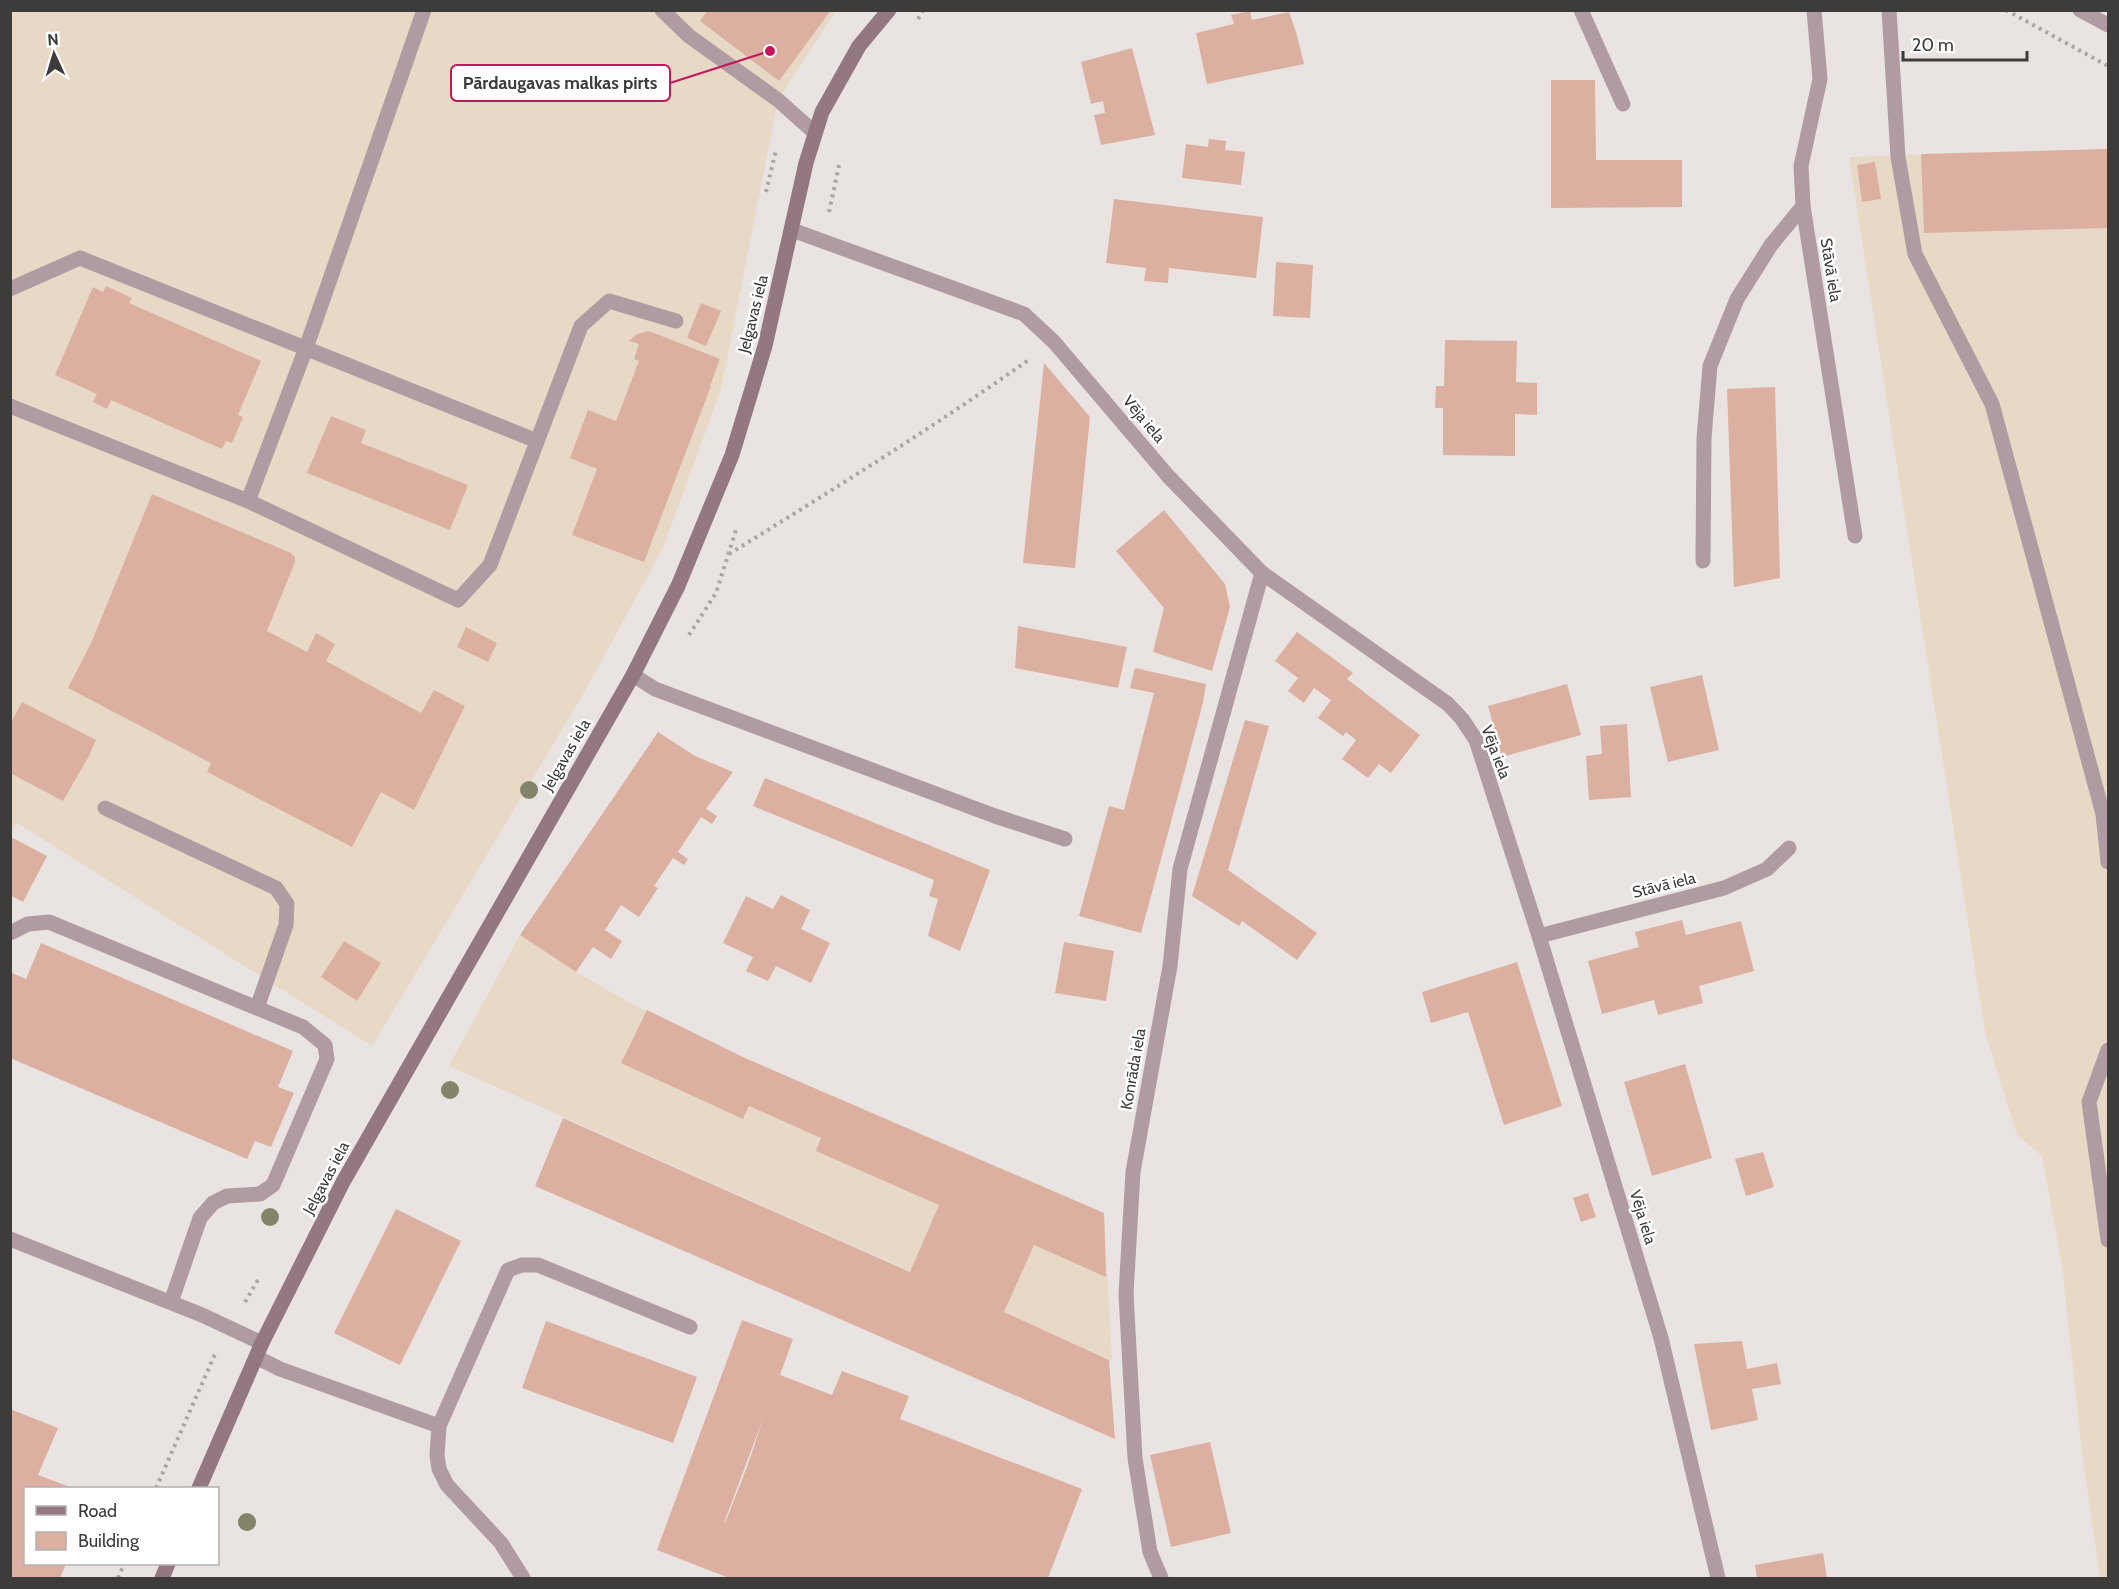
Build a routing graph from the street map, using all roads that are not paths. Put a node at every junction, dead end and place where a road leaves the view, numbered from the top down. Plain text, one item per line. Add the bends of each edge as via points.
1 (424, 10) edge
2 (662, 10) edge
3 (889, 10) edge
4 (1581, 10) edge
5 (1814, 10) edge
6 (1889, 10) edge
7 (2080, 10) edge
8 (2109, 25) edge
9 (1623, 104) dead end
10 (815, 133) junction
11 (1803, 206) junction
12 (792, 230) junction
13 (10, 289) edge
14 (676, 321) dead end
15 (306, 348) junction
16 (10, 406) edge
17 (537, 441) junction
18 (248, 501) junction
19 (1855, 536) dead end
20 (1703, 561) dead end
21 (1262, 573) junction
22 (633, 675) junction
23 (105, 808) dead end
24 (1065, 839) dead end
25 (1789, 848) dead end
26 (2109, 862) edge
27 (10, 933) edge
28 (1539, 936) junction
29 (257, 1008) junction
30 (2109, 1050) edge
31 (10, 1239) edge
32 (2109, 1240) edge
33 (171, 1302) junction
34 (690, 1327) dead end
35 (259, 1350) junction
36 (439, 1426) junction
37 (199, 1487) edge
38 (523, 1578) edge
39 (1161, 1578) edge
40 (1718, 1578) edge

1 - 15 street
2 - 10 street via 689,36
3 - 10 street, Jelgavas iela via 859,46 822,112
4 - 9 street
5 - 11 street, Stāvā iela via 1820,79 1801,166
6 - 26 street via 1898,157 1915,254 1992,404 2103,814
7 - 8 street
10 - 12 street, Jelgavas iela
11 - 19 street, Stāvā iela
11 - 20 street via 1772,244 1737,299 1710,366 1704,438
12 - 21 street, Vēja iela via 1024,314 1054,342 1168,476
12 - 22 street, Jelgavas iela via 765,346 732,456 678,586
13 - 15 street via 80,258
14 - 17 street via 609,301 581,326
15 - 17 street
15 - 18 street
16 - 18 street
17 - 18 street via 490,565 458,600
21 - 28 street, Vēja iela via 1448,704 1462,719 1476,740
21 - 39 street, Konrāda iela via 1180,869 1170,966 1133,1172 1126,1294 1135,1458 1150,1552
22 - 24 street via 655,689
22 - 35 street, Jelgavas iela via 343,1182
23 - 29 street via 276,888 287,904 286,925
25 - 28 street, Stāvā iela via 1767,869 1724,888
27 - 29 street via 28,924 49,922
28 - 40 street, Vēja iela via 1661,1338
29 - 33 street via 303,1027 325,1045 327,1059 273,1185 260,1194 227,1196 213,1203 200,1218
30 - 32 street via 2089,1102
31 - 33 street
33 - 35 street via 227,1328
34 - 36 street via 538,1265 508,1270
35 - 36 street via 280,1369
35 - 37 street, Jelgavas iela
36 - 38 street via 437,1455 447,1485 501,1543

